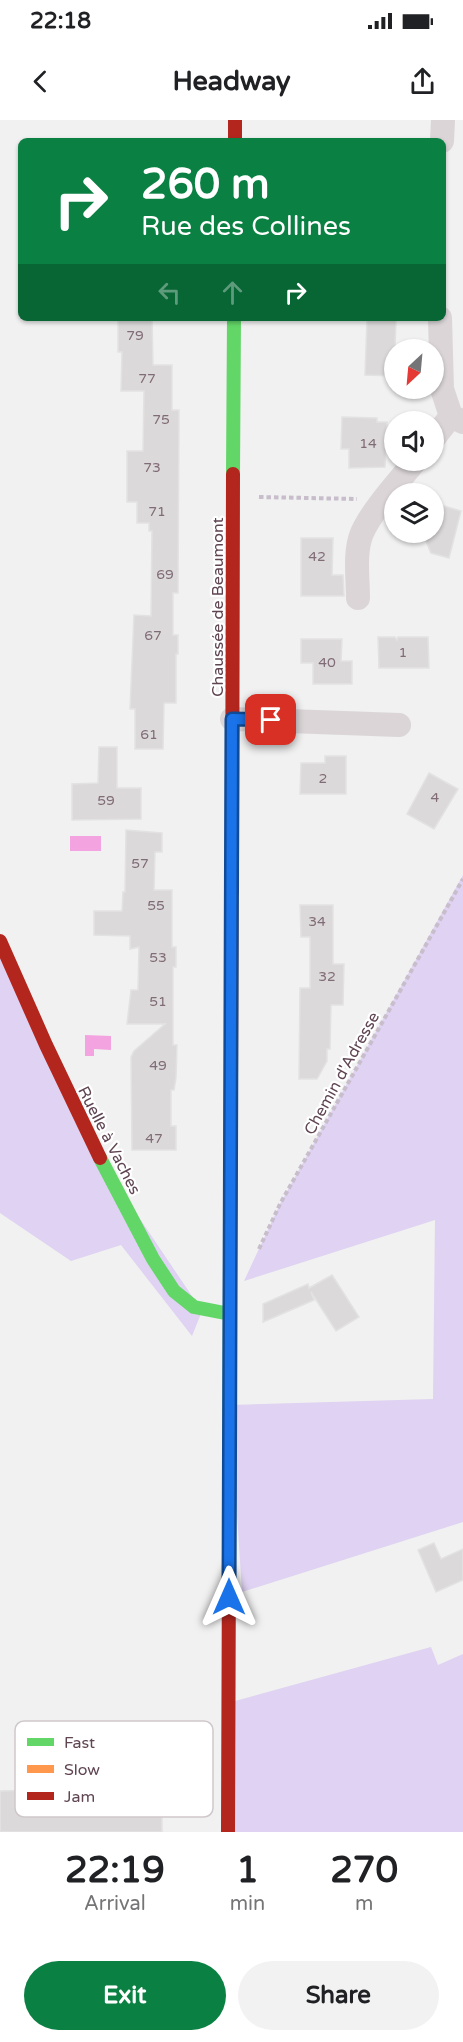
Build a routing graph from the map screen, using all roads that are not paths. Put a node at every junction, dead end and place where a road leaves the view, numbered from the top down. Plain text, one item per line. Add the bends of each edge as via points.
1 (235, 120) edge
2 (442, 120) edge
3 (235, 138) edge
4 (442, 138) edge
5 (234, 321) edge
6 (440, 321) edge
7 (457, 419) edge
8 (444, 430) edge
9 (407, 471) edge
10 (358, 598) dead end
11 (232, 719) junction
12 (399, 725) dead end
13 (0, 941) edge
14 (230, 1314) junction
15 (228, 1832) edge

1 - 3 main road
2 - 4 street
5 - 11 main road, Chaussée de Beaumont
6 - 7 street via 442,389
7 - 8 street
9 - 10 street via 362,533
11 - 12 street
11 - 14 main road, Chaussée de Beaumont
13 - 14 main road, Ruelle à Vaches via 53,1065 164,1278 183,1300 202,1311
14 - 15 main road, Chaussée de Beaumont

